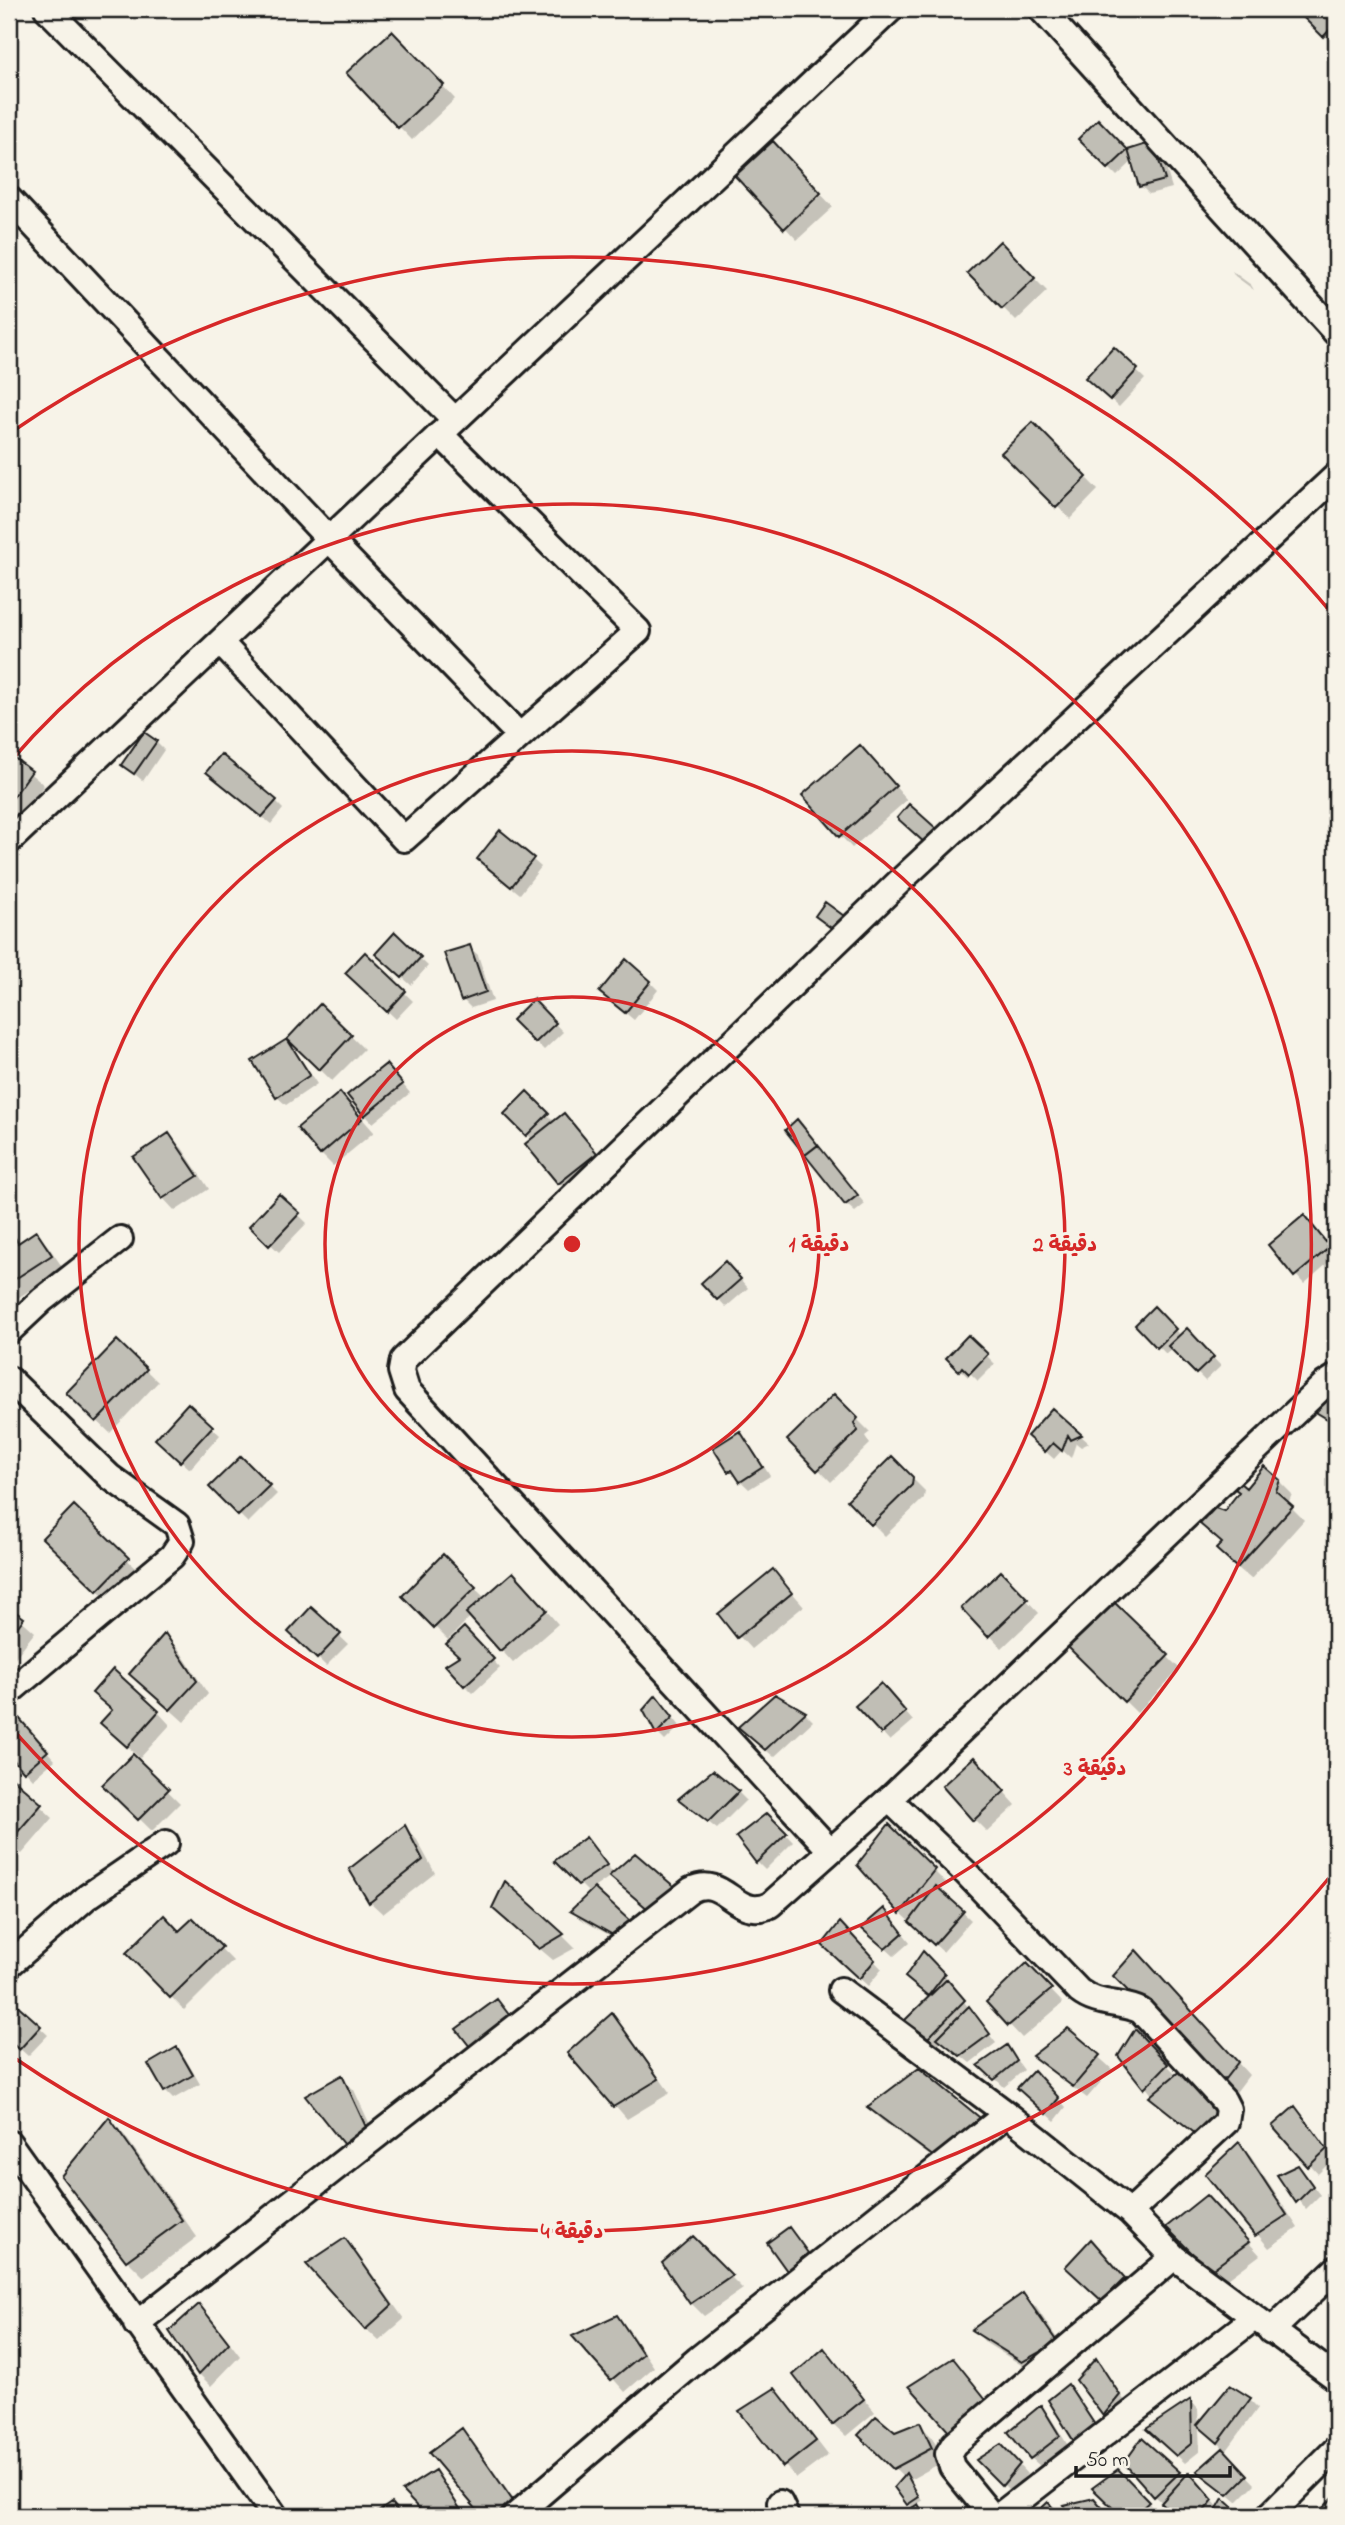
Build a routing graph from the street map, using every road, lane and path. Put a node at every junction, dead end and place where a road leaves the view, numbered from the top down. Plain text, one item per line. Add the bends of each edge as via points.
1 (47, 9) edge
2 (891, 9) edge
3 (1041, 9) edge
4 (9, 200) edge
5 (1336, 333) edge
6 (447, 427) junction
7 (1336, 476) edge
8 (329, 539) junction
9 (220, 642) junction
10 (520, 736) junction
11 (9, 841) edge
12 (120, 1239) dead end
13 (9, 1331) edge
14 (1336, 1377) edge
15 (9, 1379) edge
16 (9, 1692) edge
17 (889, 1799) junction
18 (166, 1843) dead end
19 (830, 1850) junction
20 (9, 1965) edge
21 (841, 1990) dead end
22 (1007, 2114) junction
23 (9, 2143) edge
24 (1130, 2212) junction
25 (1174, 2257) junction
26 (1336, 2269) edge
27 (136, 2324) junction
28 (1262, 2324) junction
29 (1336, 2378) edge
30 (1336, 2448) edge
31 (275, 2516) edge
32 (515, 2516) edge
33 (992, 2516) edge
34 (999, 2516) edge
35 (1269, 2516) edge

1 - 6 street
2 - 6 street
3 - 5 street
4 - 8 street
6 - 8 street
6 - 10 street via 638,631
7 - 19 street via 901,880 403,1360 407,1390
8 - 9 street
8 - 10 street
9 - 10 street via 404,839
9 - 11 street
12 - 13 street
14 - 17 street
15 - 16 street via 110,1477 177,1525 183,1541 165,1563
17 - 19 street
17 - 24 street via 1079,1991 1097,2001 1141,2011 1224,2101 1226,2122
18 - 20 street via 87,1897
19 - 27 street via 761,1910 750,1909 710,1885 691,1890
21 - 22 street
22 - 24 street
22 - 32 street via 698,2360
23 - 27 street
24 - 25 street
25 - 28 street
25 - 33 street via 954,2444 947,2454 952,2467
26 - 28 street
27 - 31 street
28 - 29 street
28 - 34 street
30 - 35 street

